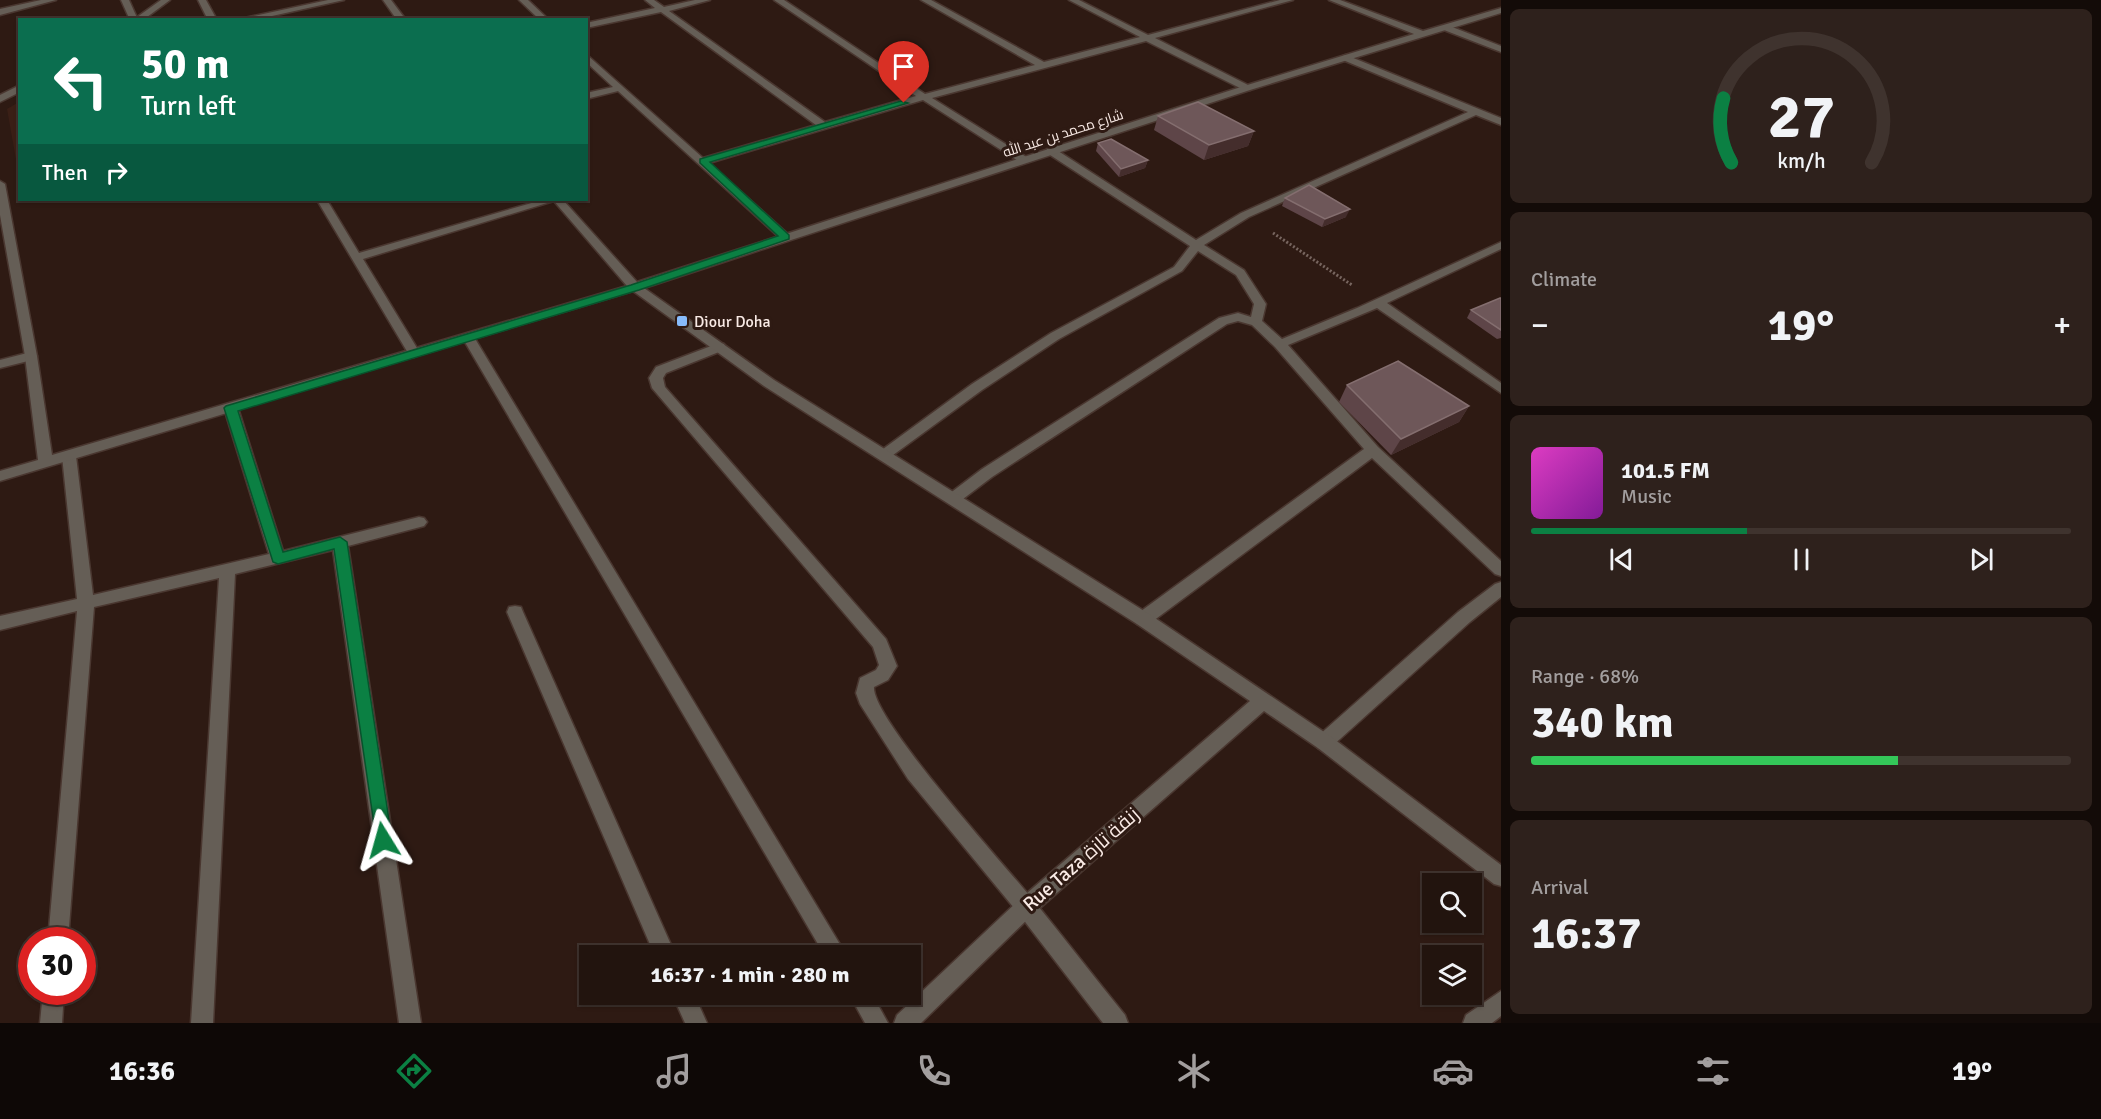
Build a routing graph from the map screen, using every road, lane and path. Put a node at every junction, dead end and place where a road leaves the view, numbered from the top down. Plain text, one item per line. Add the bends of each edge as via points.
1 (52, 0) edge
2 (125, 0) edge
3 (166, 0) edge
4 (202, 0) edge
5 (340, 0) edge
6 (387, 0) edge
7 (523, 0) edge
8 (649, 0) edge
9 (706, 0) edge
10 (778, 0) edge
11 (925, 0) edge
12 (1073, 0) edge
13 (1289, 0) edge
14 (1333, 0) edge
15 (662, 10) junction
16 (1501, 10) edge
17 (0, 12) edge
18 (135, 18) edge
19 (139, 18) edge
20 (212, 18) edge
21 (249, 18) edge
22 (400, 18) edge
23 (543, 18) edge
24 (588, 26) edge
25 (1447, 28) junction
26 (1425, 35) junction
27 (1147, 37) junction
28 (1501, 49) edge
29 (1346, 58) junction
30 (588, 59) edge
31 (1042, 65) junction
32 (620, 88) junction
33 (1247, 88) junction
34 (18, 89) edge
35 (588, 96) edge
36 (924, 98) junction
37 (0, 99) edge
38 (1475, 111) junction
39 (1498, 119) edge
40 (824, 126) junction
41 (1051, 151) junction
42 (1024, 160) junction
43 (703, 161) junction
44 (0, 184) edge
45 (323, 201) edge
46 (549, 201) edge
47 (559, 201) edge
48 (1245, 215) junction
49 (785, 237) junction
50 (1197, 244) junction
51 (1501, 245) edge
52 (357, 257) junction
53 (635, 287) junction
54 (1377, 302) junction
55 (1256, 322) junction
56 (468, 337) junction
57 (1280, 344) junction
58 (719, 346) junction
59 (414, 353) junction
60 (31, 356) junction
61 (0, 364) edge
62 (1501, 389) edge
63 (231, 408) junction
64 (1372, 450) junction
65 (884, 454) junction
66 (69, 456) junction
67 (46, 462) junction
68 (0, 476) edge
69 (954, 498) junction
70 (419, 522) dead end
71 (340, 542) junction
72 (278, 558) junction
73 (1501, 570) edge
74 (227, 571) junction
75 (1501, 588) edge
76 (86, 604) junction
77 (515, 612) dead end
78 (1143, 619) junction
79 (0, 623) edge
80 (1263, 701) junction
81 (1324, 742) junction
82 (1501, 877) edge
83 (1026, 907) junction
84 (59, 927) edge
85 (661, 945) edge
86 (830, 945) edge
87 (1501, 1002) edge
88 (53, 1005) edge
89 (688, 1005) edge
90 (866, 1005) edge
91 (51, 1023) edge
92 (202, 1023) edge
93 (410, 1023) edge
94 (696, 1023) edge
95 (877, 1023) edge
96 (905, 1023) edge
97 (1117, 1023) edge
98 (1474, 1023) edge

1 - 17 street
2 - 18 street
3 - 19 street
4 - 20 street
5 - 21 street
6 - 22 street
7 - 23 street
8 - 15 street
9 - 15 street
10 - 36 street
11 - 31 street
12 - 27 street
13 - 27 street
14 - 26 street
15 - 24 street
15 - 40 street
16 - 25 street, شارع محمد بن عبد الله
25 - 26 street, شارع محمد بن عبد الله
25 - 28 street
26 - 29 street, شارع محمد بن عبد الله
27 - 31 street
27 - 33 street
29 - 33 street, شارع محمد بن عبد الله
29 - 38 street
30 - 32 street
31 - 36 street
32 - 35 street
32 - 43 street
33 - 41 street, شارع محمد بن عبد الله
34 - 37 street
36 - 40 street
36 - 42 street
38 - 39 street
38 - 48 street
40 - 43 street
41 - 42 street, شارع محمد بن عبد الله
41 - 50 street
42 - 49 street, شارع محمد بن عبد الله
43 - 49 street
44 - 60 street
45 - 52 street
46 - 52 street
47 - 53 street
48 - 50 street
48 - 54 path
49 - 53 street, شارع محمد بن عبد الله
50 - 55 street via 1240,273 1260,304
50 - 65 street via 1178,269 1055,336
51 - 54 street
52 - 59 street
53 - 56 street, شارع محمد بن عبد الله
53 - 58 street
54 - 57 street
54 - 62 street
55 - 57 street
55 - 69 street via 1238,317 1223,321 997,466
56 - 59 street, شارع محمد بن عبد الله
56 - 86 street
57 - 64 street
58 - 65 street via 769,383
58 - 83 street via 661,370 656,378 659,388 880,644 888,666 882,675 866,683 869,704 915,773
59 - 63 street, شارع محمد بن عبد الله
60 - 61 street
60 - 67 street
63 - 66 street, شارع محمد بن عبد الله
63 - 72 street
64 - 73 street
64 - 78 street
65 - 69 street
66 - 67 street, شارع محمد بن عبد الله
66 - 76 street
67 - 68 street, شارع محمد بن عبد الله
69 - 78 street
70 - 71 street
71 - 72 street
71 - 93 street
72 - 74 street
74 - 76 street
74 - 92 street
75 - 81 street
76 - 79 street
76 - 84 street
77 - 85 street
78 - 80 street
80 - 81 street
80 - 83 street, Rue Taza زنقة تازة
81 - 82 street
83 - 96 street, Rue Taza زنقة تازة
83 - 97 street
87 - 98 street
88 - 91 street
89 - 94 street
90 - 95 street

